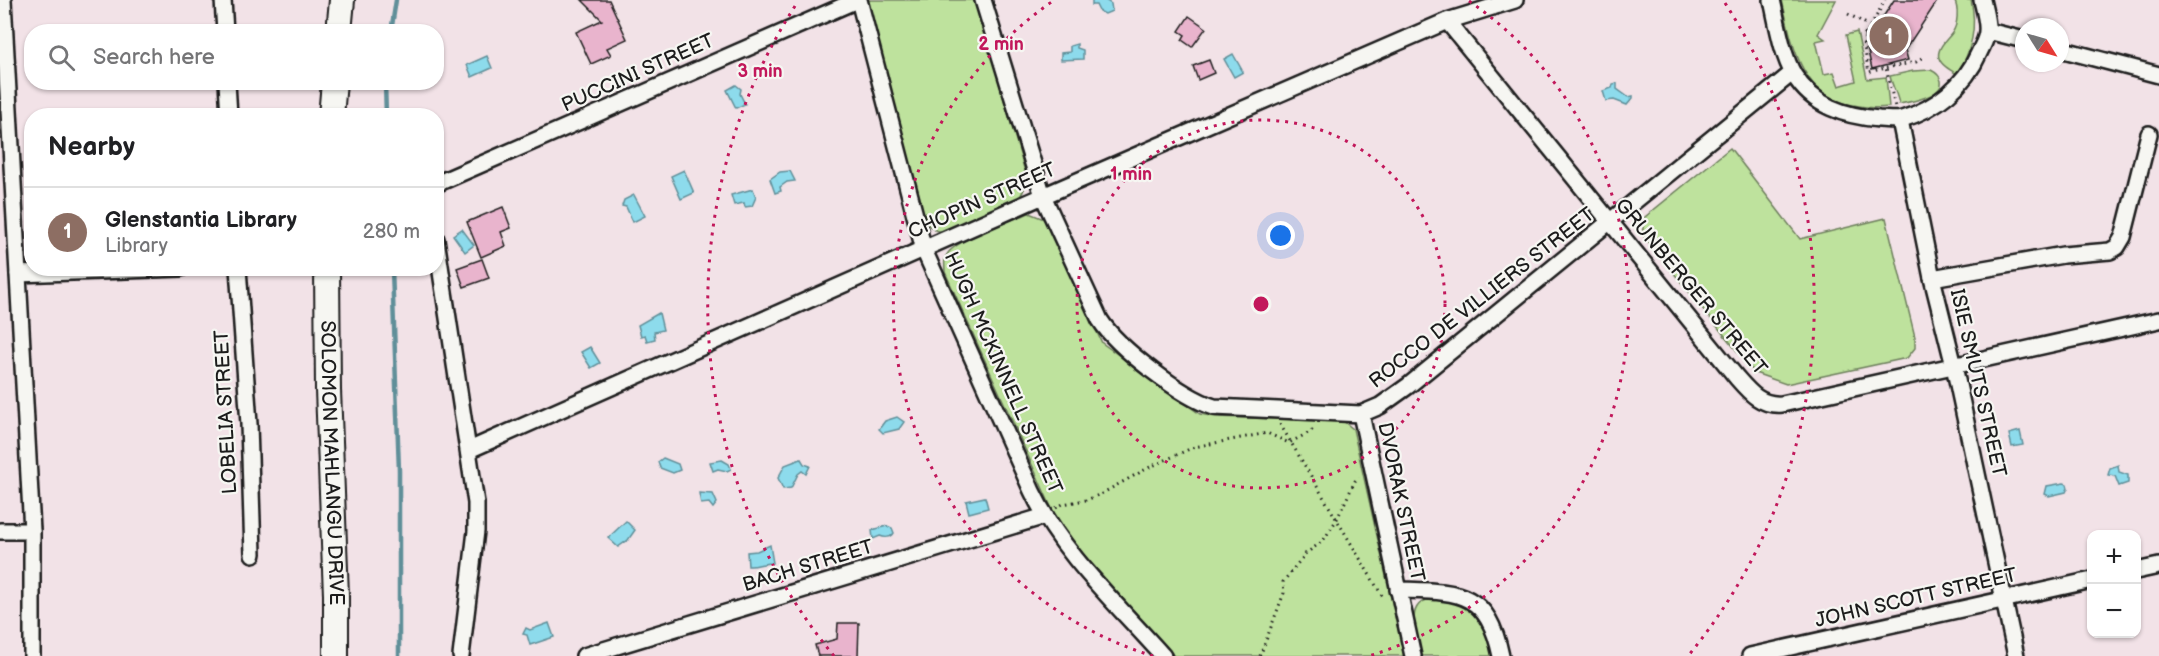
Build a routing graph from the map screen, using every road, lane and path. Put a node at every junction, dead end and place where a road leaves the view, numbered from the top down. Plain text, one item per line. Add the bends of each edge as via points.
1 (3, 0) edge
2 (223, 0) edge
3 (342, 0) edge
4 (858, 0) edge
5 (983, 0) edge
6 (1515, 0) edge
7 (1772, 0) edge
8 (1885, 0) edge
9 (1982, 0) edge
10 (1848, 14) dead end
11 (1447, 21) junction
12 (224, 24) edge
13 (340, 24) edge
14 (1871, 26) junction
15 (1988, 31) junction
16 (1868, 33) dead end
17 (1865, 38) dead end
18 (2015, 38) edge
19 (2069, 52) edge
20 (1923, 57) dead end
21 (1886, 68) junction
22 (1792, 73) junction
23 (2159, 75) edge
24 (227, 90) edge
25 (334, 90) edge
26 (229, 108) edge
27 (332, 108) edge
28 (1897, 113) junction
29 (2149, 134) dead end
30 (444, 181) edge
31 (1043, 196) junction
32 (1610, 223) junction
33 (924, 250) junction
34 (18, 274) junction
35 (24, 274) edge
36 (239, 276) edge
37 (327, 276) edge
38 (442, 276) edge
39 (1932, 278) junction
40 (2159, 320) edge
41 (1954, 366) junction
42 (1272, 410) junction
43 (1328, 411) junction
44 (1361, 414) junction
45 (1291, 442) junction
46 (470, 450) junction
47 (1371, 466) junction
48 (1045, 516) junction
49 (1337, 519) junction
50 (0, 531) edge
51 (32, 531) junction
52 (253, 554) dead end
53 (2159, 566) edge
54 (2141, 570) edge
55 (2087, 581) edge
56 (1398, 590) junction
57 (2005, 599) junction
58 (1405, 619) junction
59 (32, 656) edge
60 (336, 656) edge
61 (461, 656) edge
62 (584, 656) edge
63 (1163, 656) edge
64 (1260, 656) edge
65 (1413, 656) edge
66 (1501, 656) edge
67 (1750, 656) edge
68 (2016, 656) edge

1 - 34 street
2 - 12 street
3 - 13 main road
4 - 30 street, PUCCINI STREET
4 - 33 street, HUGH MCKINNELL STREET
5 - 31 street, DVORAK STREET
6 - 11 street, CHOPIN STREET
7 - 22 street
8 - 14 path
9 - 15 street
10 - 14 path
11 - 31 street, CHOPIN STREET
11 - 32 street, GRUNBERGER STREET
14 - 16 path
15 - 18 street
15 - 28 street via 1977,59 1957,87 1943,99
17 - 21 path via 1869,72
19 - 23 street
20 - 21 path
21 - 28 path
22 - 28 street via 1812,96 1832,109 1851,116
22 - 32 street, ROCCO DE VILLIERS STREET
24 - 26 street
25 - 27 main road
28 - 39 street, ISIE SMUTS STREET
29 - 39 street via 2124,237 2114,249
31 - 33 street, CHOPIN STREET
31 - 42 street, DVORAK STREET via 1093,309 1116,341 1205,404
32 - 41 street, GRUNBERGER STREET via 1751,394 1769,404
32 - 44 street, ROCCO DE VILLIERS STREET via 1393,398
33 - 46 street, CHOPIN STREET
33 - 48 street, HUGH MCKINNELL STREET
34 - 35 street
34 - 51 street
36 - 52 street, LOBELIA STREET
37 - 60 main road, SOLOMON MAHLANGU DRIVE
38 - 46 street
39 - 41 street, ISIE SMUTS STREET
40 - 41 street, GRUNBERGER STREET
41 - 57 street, ISIE SMUTS STREET
42 - 43 street, DVORAK STREET
42 - 45 path
43 - 44 street, DVORAK STREET
43 - 45 path via 1310,432
44 - 47 street, DVORAK STREET
45 - 48 path via 1267,433 1194,447 1099,495 1063,504
45 - 49 path
46 - 61 street via 477,524
47 - 49 path via 1355,481
47 - 56 street, DVORAK STREET
48 - 62 street, BACH STREET
48 - 63 street, HUGH MCKINNELL STREET via 1081,564
49 - 58 path via 1383,598
49 - 64 path via 1323,540 1305,554 1283,582 1284,593
50 - 51 street
51 - 59 street
53 - 54 street
55 - 57 street, JOHN SCOTT STREET
56 - 58 street, DVORAK STREET
56 - 66 street via 1448,591 1473,601 1491,626
57 - 67 street, JOHN SCOTT STREET
57 - 68 street, ISIE SMUTS STREET
58 - 65 street, DVORAK STREET

